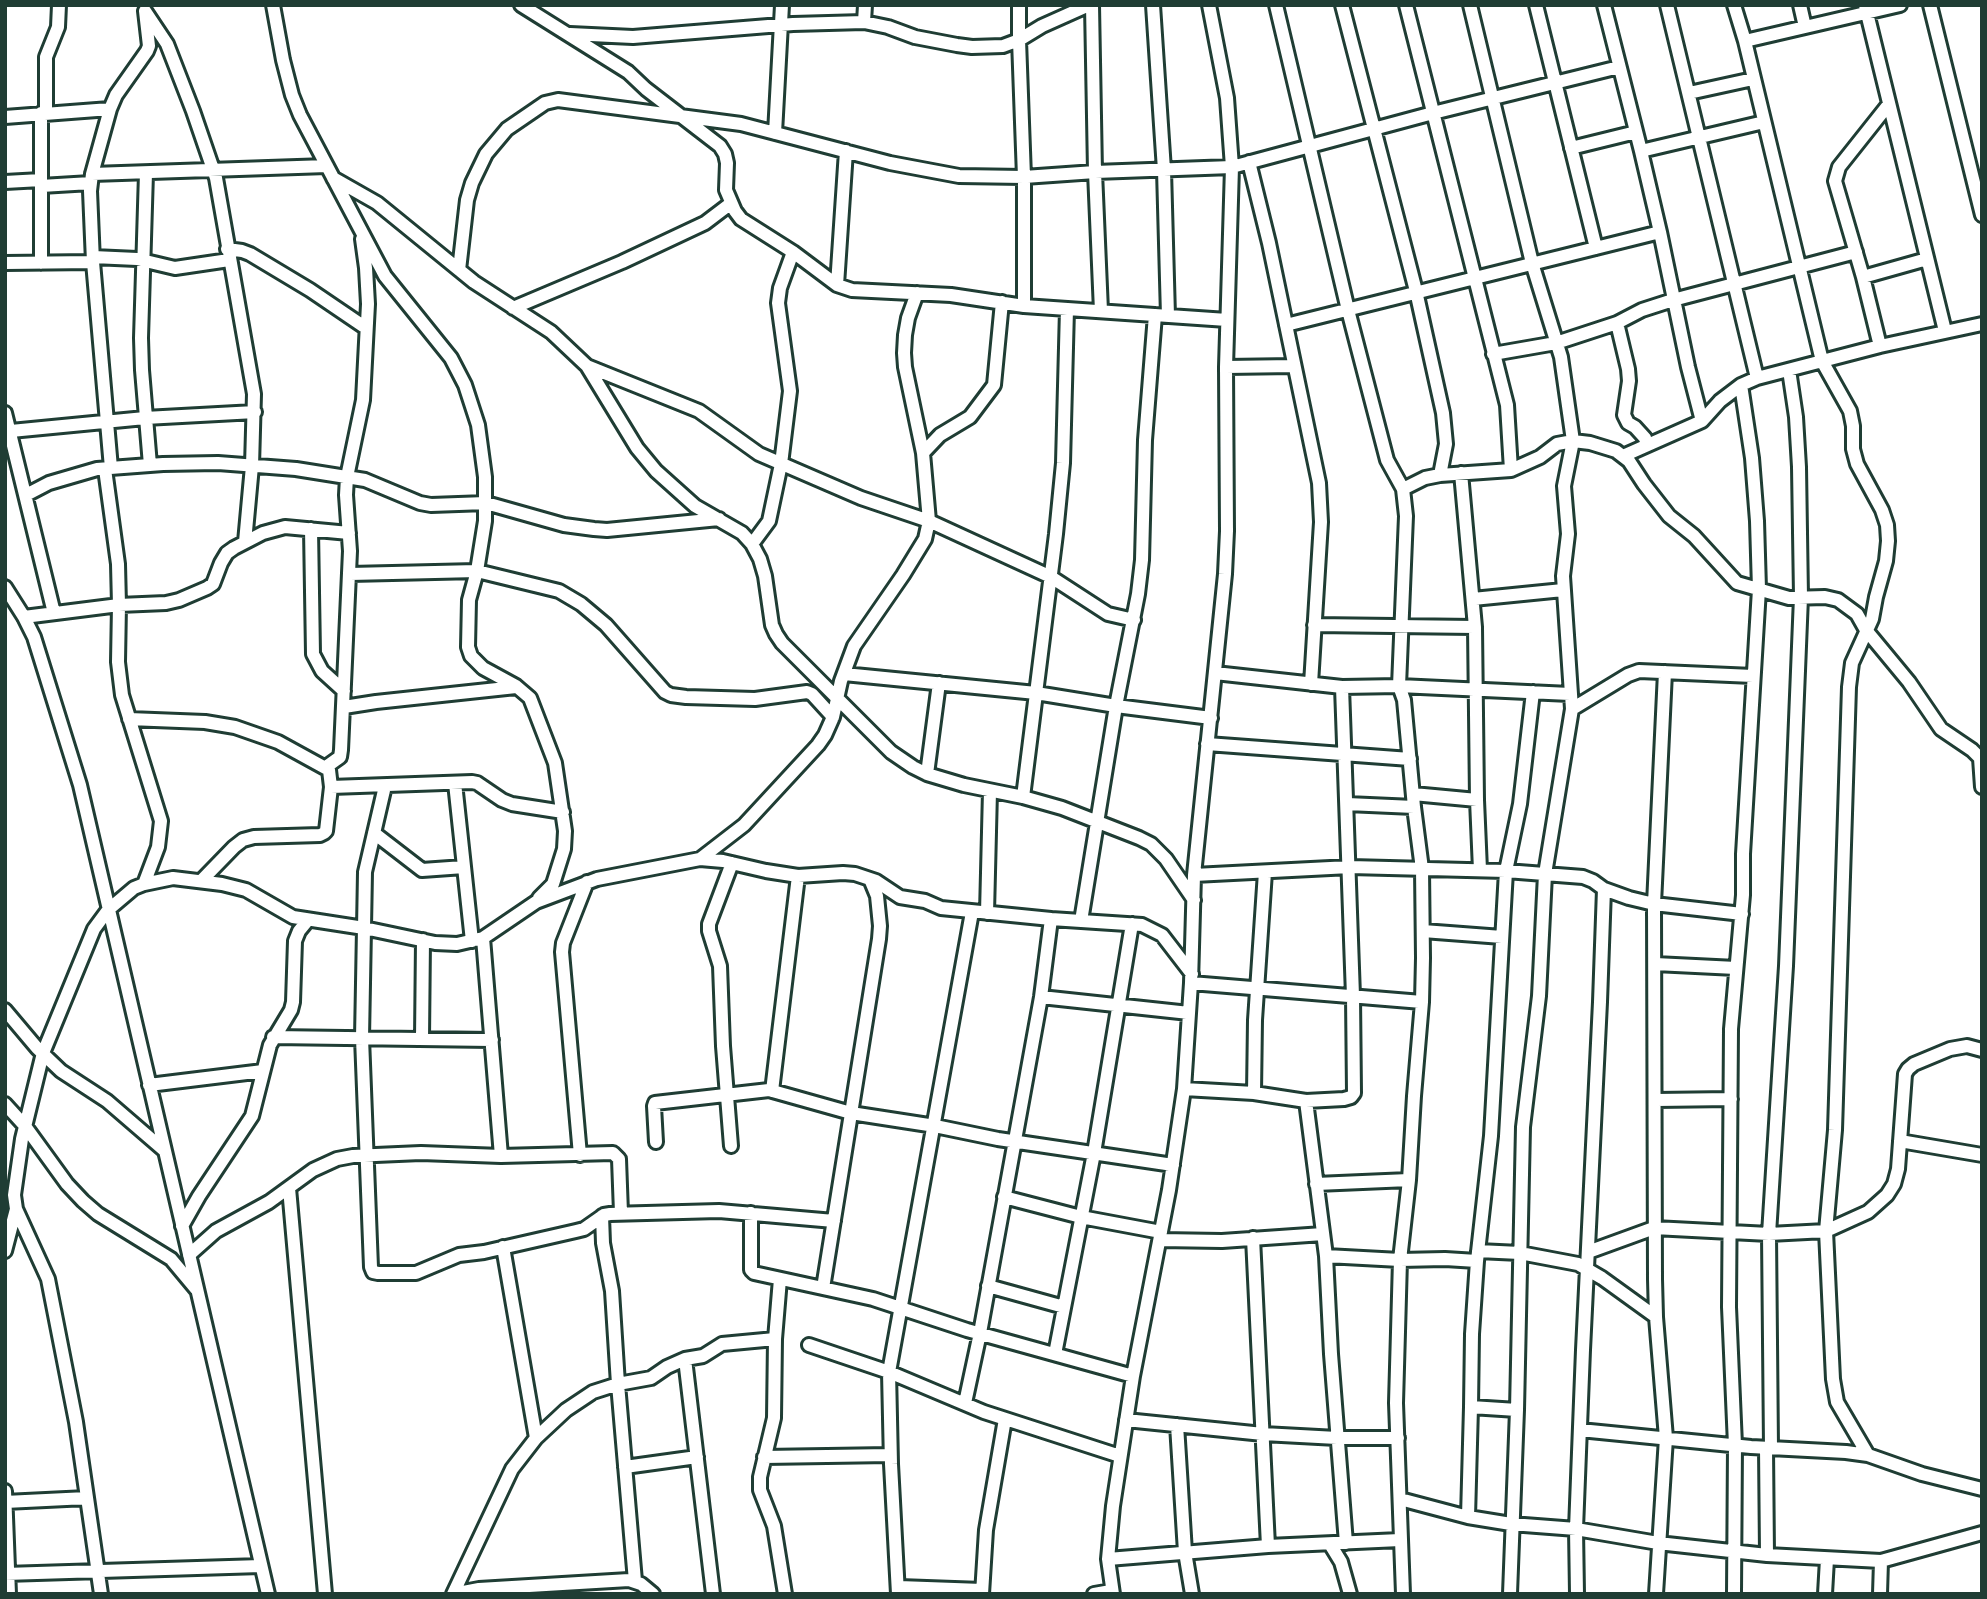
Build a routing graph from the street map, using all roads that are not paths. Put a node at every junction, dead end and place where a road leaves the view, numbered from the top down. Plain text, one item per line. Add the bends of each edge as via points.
1 (59, 5) edge
2 (272, 5) edge
3 (521, 5) edge
4 (782, 5) edge
5 (865, 5) edge
6 (1019, 5) edge
7 (1091, 5) edge
8 (1153, 5) edge
9 (1209, 5) edge
10 (1276, 5) edge
11 (1342, 5) edge
12 (1406, 5) edge
13 (1470, 5) edge
14 (1535, 5) edge
15 (1604, 5) edge
16 (1667, 5) edge
17 (1734, 5) edge
18 (1800, 5) edge
19 (1900, 5) edge
20 (1930, 5) edge
21 (144, 8) edge
22 (1866, 9) edge
23 (864, 22) junction
24 (781, 25) junction
25 (1805, 27) junction
26 (566, 34) junction
27 (1019, 40) junction
28 (1745, 41) junction
29 (1619, 67) junction
30 (1753, 79) junction
31 (1554, 84) junction
32 (1689, 93) junction
33 (1493, 100) junction
34 (1889, 104) junction
35 (110, 109) junction
36 (43, 113) junction
37 (1433, 113) junction
38 (5, 117) edge
39 (681, 117) junction
40 (1764, 122) junction
41 (1374, 129) junction
42 (1636, 132) junction
43 (775, 133) junction
44 (1699, 137) junction
45 (1310, 145) junction
46 (1571, 148) junction
47 (846, 151) junction
48 (1641, 151) junction
49 (1249, 162) junction
50 (327, 166) junction
51 (1232, 167) junction
52 (213, 170) junction
53 (1164, 170) junction
54 (1095, 172) junction
55 (146, 173) junction
56 (1024, 177) junction
57 (333, 178) junction
58 (92, 179) junction
59 (5, 182) edge
60 (41, 183) junction
61 (730, 204) junction
62 (1982, 215) edge
63 (360, 229) junction
64 (1660, 232) junction
65 (1596, 248) junction
66 (793, 252) junction
67 (1856, 252) junction
68 (228, 255) junction
69 (1927, 259) junction
70 (93, 260) junction
71 (144, 260) junction
72 (5, 263) edge
73 (41, 263) junction
74 (1532, 263) junction
75 (1798, 268) junction
76 (459, 270) junction
77 (1474, 277) junction
78 (1863, 277) junction
79 (1734, 283) junction
80 (838, 285) junction
81 (1416, 291) junction
82 (917, 293) junction
83 (1673, 300) junction
84 (1002, 302) junction
85 (1024, 306) junction
86 (513, 308) junction
87 (1067, 309) junction
88 (1348, 310) junction
89 (1101, 311) junction
90 (1162, 315) junction
91 (1227, 320) junction
92 (1617, 323) junction
93 (1982, 324) edge
94 (1286, 325) junction
95 (366, 328) junction
96 (1945, 331) junction
97 (1556, 343) junction
98 (1880, 346) junction
99 (1493, 354) junction
100 (1822, 361) junction
101 (587, 366) junction
102 (1294, 366) junction
103 (1226, 367) junction
104 (1789, 370) junction
105 (1757, 378) junction
106 (1741, 385) junction
107 (255, 412) junction
108 (145, 418) junction
109 (7, 421) edge
110 (1702, 421) junction
111 (107, 422) junction
112 (1573, 441) junction
113 (1647, 445) junction
114 (923, 453) junction
115 (1623, 456) junction
116 (781, 464) junction
117 (150, 465) junction
118 (252, 466) junction
119 (108, 468) junction
120 (1511, 470) junction
121 (1461, 473) junction
122 (1440, 475) junction
123 (347, 477) junction
124 (1402, 489) junction
125 (26, 495) junction
126 (486, 503) junction
127 (719, 519) junction
128 (929, 521) junction
129 (311, 529) junction
130 (349, 533) junction
131 (245, 542) junction
132 (752, 544) junction
133 (477, 571) junction
134 (350, 574) junction
135 (1051, 577) junction
136 (5, 587) edge
137 (1759, 589) junction
138 (1563, 590) junction
139 (1801, 597) junction
140 (1473, 599) junction
141 (120, 605) junction
142 (54, 613) junction
143 (24, 617) junction
144 (1134, 620) junction
145 (1314, 625) junction
146 (1400, 626) junction
147 (1475, 626) junction
148 (1866, 630) junction
149 (1665, 672) junction
150 (1215, 673) junction
151 (844, 674) junction
152 (1753, 676) junction
153 (939, 683) junction
154 (1311, 684) junction
155 (1399, 686) junction
156 (516, 687) junction
157 (1342, 687) junction
158 (1476, 690) junction
159 (344, 691) junction
160 (1534, 692) junction
161 (1036, 693) junction
162 (1570, 694) junction
163 (838, 697) junction
164 (1116, 706) junction
165 (344, 708) junction
166 (1572, 709) junction
167 (833, 717) junction
168 (1211, 718) junction
169 (129, 719) junction
170 (1207, 744) junction
171 (1345, 753) junction
172 (1410, 758) junction
173 (326, 767) junction
174 (927, 774) junction
175 (455, 783) junction
176 (385, 786) junction
177 (331, 787) junction
178 (1982, 787) edge
179 (990, 791) junction
180 (1023, 797) junction
181 (1413, 800) junction
182 (1477, 800) junction
183 (1347, 804) junction
184 (563, 812) junction
185 (1098, 821) junction
186 (374, 833) junction
187 (700, 859) junction
188 (732, 863) junction
189 (464, 867) junction
190 (1350, 867) junction
191 (1422, 869) junction
192 (1480, 870) junction
193 (1506, 871) junction
194 (1265, 872) junction
195 (1545, 874) junction
196 (1194, 875) junction
197 (797, 876) junction
198 (870, 879) junction
199 (202, 880) junction
200 (587, 882) junction
201 (144, 884) junction
202 (1604, 889) junction
203 (1194, 901) junction
204 (536, 902) junction
205 (1654, 904) junction
206 (108, 910) junction
207 (972, 912) junction
208 (987, 913) junction
209 (1742, 914) junction
210 (1051, 919) junction
211 (308, 920) junction
212 (1081, 921) junction
213 (1132, 924) junction
214 (364, 928) junction
215 (1423, 932) junction
216 (1502, 937) junction
217 (423, 940) junction
218 (477, 940) junction
219 (1655, 964) junction
220 (1735, 968) junction
221 (1192, 979) junction
222 (1257, 987) junction
223 (1041, 996) junction
224 (1353, 996) junction
225 (1422, 1002) junction
226 (1118, 1005) junction
227 (5, 1010) edge
228 (1189, 1013) junction
229 (273, 1037) junction
230 (362, 1038) junction
231 (422, 1039) junction
232 (492, 1040) junction
233 (1982, 1050) edge
234 (43, 1053) junction
235 (263, 1071) junction
236 (149, 1085) junction
237 (1184, 1089) junction
238 (772, 1091) junction
239 (1254, 1093) junction
240 (726, 1096) junction
241 (1656, 1100) junction
242 (1731, 1100) junction
243 (1306, 1101) junction
244 (5, 1104) edge
245 (851, 1113) junction
246 (24, 1126) junction
247 (935, 1126) junction
248 (1014, 1141) junction
249 (1900, 1141) junction
250 (656, 1142) dead end
251 (731, 1146) dead end
252 (165, 1151) junction
253 (1094, 1153) junction
254 (580, 1155) junction
255 (1982, 1155) edge
256 (367, 1156) junction
257 (501, 1156) junction
258 (1173, 1165) junction
259 (1409, 1180) junction
260 (1316, 1184) junction
261 (289, 1188) junction
262 (10, 1191) edge
263 (1004, 1197) junction
264 (16, 1209) junction
265 (621, 1213) junction
266 (751, 1213) junction
267 (602, 1216) junction
268 (1081, 1217) junction
269 (834, 1222) junction
270 (182, 1226) junction
271 (1654, 1228) junction
272 (1729, 1231) junction
273 (1826, 1231) junction
274 (1324, 1234) junction
275 (1769, 1234) junction
276 (1161, 1236) junction
277 (1253, 1238) junction
278 (503, 1247) junction
279 (5, 1251) edge
280 (1588, 1252) junction
281 (1520, 1253) junction
282 (189, 1255) junction
283 (1326, 1256) junction
284 (1477, 1256) junction
285 (1401, 1260) junction
286 (1588, 1269) junction
287 (780, 1279) junction
288 (988, 1286) junction
289 (823, 1288) junction
290 (198, 1291) junction
291 (1064, 1307) junction
292 (901, 1308) junction
293 (1656, 1317) junction
294 (980, 1333) junction
295 (775, 1339) junction
296 (809, 1345) dead end
297 (1055, 1354) junction
298 (685, 1359) junction
299 (889, 1372) junction
300 (1133, 1377) junction
301 (618, 1384) junction
302 (965, 1403) junction
303 (1471, 1407) junction
304 (1517, 1410) junction
305 (1005, 1419) junction
306 (1126, 1420) junction
307 (1177, 1425) junction
308 (1580, 1430) junction
309 (1263, 1434) junction
310 (1666, 1437) junction
311 (536, 1438) junction
312 (1337, 1438) junction
313 (1398, 1438) junction
314 (1735, 1445) junction
315 (1769, 1448) junction
316 (890, 1455) junction
317 (1868, 1455) junction
318 (697, 1457) junction
319 (764, 1457) junction
320 (1120, 1457) junction
321 (625, 1467) junction
322 (1982, 1489) edge
323 (87, 1498) junction
324 (6, 1499) edge
325 (1400, 1499) junction
326 (1468, 1517) junction
327 (1511, 1524) junction
328 (1576, 1530) junction
329 (1982, 1534) edge
330 (1400, 1541) junction
331 (1346, 1543) junction
332 (1658, 1543) junction
333 (1330, 1544) junction
334 (1268, 1546) junction
335 (1734, 1551) junction
336 (1185, 1552) junction
337 (1767, 1555) junction
338 (1108, 1559) junction
339 (1827, 1559) junction
340 (1881, 1561) junction
341 (261, 1566) junction
342 (98, 1572) junction
343 (6, 1574) edge
344 (635, 1581) junction
345 (899, 1590) edge
346 (480, 1591) edge
347 (982, 1592) edge
348 (1112, 1592) edge
349 (9, 1594) edge
350 (102, 1594) edge
351 (268, 1594) edge
352 (325, 1594) edge
353 (453, 1594) edge
354 (653, 1594) edge
355 (713, 1594) edge
356 (785, 1594) edge
357 (1094, 1594) edge
358 (1192, 1594) edge
359 (1350, 1594) edge
360 (1403, 1594) edge
361 (1510, 1594) edge
362 (1577, 1594) edge
363 (1656, 1594) edge
364 (1734, 1594) edge
365 (1825, 1594) edge
366 (1880, 1594) edge

1 - 36 street via 58,27 46,57
2 - 50 street via 292,95
3 - 26 street
4 - 24 street
5 - 23 street
6 - 27 street
7 - 27 street
7 - 54 street
8 - 53 street
9 - 51 street via 1227,98
10 - 45 street
11 - 41 street
12 - 37 street
13 - 33 street
14 - 31 street
15 - 29 street
16 - 32 street
17 - 28 street
18 - 25 street
19 - 22 street
20 - 62 street
21 - 35 street via 149,46
21 - 52 street via 167,44
22 - 25 street
22 - 34 street
23 - 24 street
23 - 27 street via 957,46 1003,46
24 - 26 street via 633,37
24 - 43 street
25 - 28 street
26 - 39 street via 628,72
27 - 56 street
28 - 30 street
29 - 31 street
29 - 42 street
30 - 32 street
30 - 40 street
31 - 33 street
31 - 46 street
32 - 44 street
33 - 37 street
33 - 74 street
34 - 67 street via 1836,174
34 - 69 street
35 - 36 street
35 - 58 street
36 - 38 street
36 - 60 street
37 - 41 street
37 - 77 street
39 - 43 street
39 - 61 street via 725,154
39 - 76 street via 558,100 545,103 507,129 489,150 472,183
40 - 44 street
40 - 75 street
41 - 45 street
41 - 81 street
42 - 46 street
42 - 48 street
43 - 47 street
44 - 48 street
44 - 79 street
45 - 49 street
45 - 88 street
46 - 65 street
47 - 56 street via 959,176
47 - 80 street
48 - 64 street
49 - 51 street
49 - 94 street
50 - 52 street
50 - 57 street
51 - 53 street
51 - 91 street
52 - 55 street
52 - 68 street
53 - 54 street
53 - 90 street
54 - 56 street
54 - 89 street
55 - 58 street
55 - 71 street
56 - 85 street
57 - 63 street
57 - 76 street via 377,203
58 - 60 street
58 - 70 street
59 - 60 street
60 - 73 street
61 - 66 street via 741,219
61 - 86 street via 705,223
63 - 95 street via 366,268
63 - 126 street via 390,283 451,358 465,384 478,425
64 - 65 street
64 - 83 street
65 - 74 street
66 - 80 street
66 - 116 street via 778,303 790,391
67 - 75 street
67 - 78 street
68 - 71 street via 175,268
68 - 95 street via 250,254
68 - 107 street
69 - 78 street
69 - 96 street
70 - 71 street
70 - 73 street
70 - 111 street
71 - 108 street
72 - 73 street
74 - 77 street
74 - 97 street
75 - 79 street
75 - 100 street
76 - 86 street
77 - 81 street
77 - 99 street
78 - 98 street
79 - 83 street
79 - 105 street
80 - 82 street via 852,290
81 - 88 street
81 - 122 street via 1446,429
82 - 84 street
82 - 114 street via 908,318 904,353
83 - 92 street
83 - 110 street
84 - 85 street
84 - 114 street via 994,385 970,417 940,435
85 - 87 street
86 - 101 street via 551,332
87 - 89 street
87 - 135 street via 1063,463
88 - 94 street
88 - 124 street via 1387,460
89 - 90 street
90 - 91 street
90 - 144 street via 1144,440 1142,560
91 - 103 street
92 - 97 street
92 - 113 street via 1629,381 1624,415
93 - 96 street
94 - 102 street
95 - 123 street via 363,400
96 - 98 street
97 - 99 street
97 - 112 street
98 - 100 street
99 - 120 street via 1507,405
100 - 104 street
100 - 148 street via 1850,411 1857,464 1886,525 1886,561
101 - 116 street via 699,411 748,448
101 - 127 street via 644,458 695,506
102 - 103 street
102 - 145 street via 1321,502
103 - 150 street via 1227,531
104 - 105 street
104 - 139 street via 1800,467
105 - 106 street
106 - 110 street
106 - 137 street via 1752,458
107 - 108 street
107 - 118 street
108 - 111 street
108 - 117 street
109 - 111 street
109 - 125 street
110 - 113 street
111 - 119 street
112 - 115 street via 1616,450
112 - 120 street via 1558,444
112 - 138 street via 1564,486 1568,534
113 - 115 street
114 - 128 street
115 - 137 street via 1669,516 1737,583
116 - 128 street
116 - 132 street via 769,520
117 - 118 street
117 - 119 street
118 - 123 street
118 - 131 street
119 - 125 street via 49,483
119 - 141 street
120 - 121 street
121 - 122 street
121 - 140 street
122 - 124 street
123 - 126 street via 381,485 421,503
123 - 130 street
124 - 146 street via 1406,516
125 - 142 street
126 - 127 street via 564,525 607,530
126 - 133 street
127 - 132 street
128 - 135 street
128 - 151 street via 920,548 854,646
129 - 130 street
129 - 131 street via 285,527
129 - 159 street via 313,654 322,671
130 - 134 street
131 - 141 street via 227,554 207,588 166,603
132 - 163 street via 765,576 776,634
133 - 134 street
133 - 156 street via 468,600 471,656
133 - 167 street via 568,595 606,625 671,695 755,699 807,692
134 - 159 street
135 - 144 street via 1108,614
135 - 161 street
136 - 143 street
137 - 139 street
137 - 152 street
138 - 140 street
138 - 162 street
139 - 148 street via 1838,600 1857,614
139 - 275 street via 1786,966
140 - 147 street
141 - 142 street
141 - 169 street via 119,681
142 - 143 street
143 - 206 street via 80,785
144 - 164 street
145 - 146 street
145 - 154 street
146 - 147 street
146 - 155 street
147 - 158 street
148 - 178 street via 1941,729 1980,758
148 - 273 street via 1852,663 1849,687 1835,1130
149 - 152 street
149 - 166 street via 1628,675
149 - 205 street
150 - 154 street
150 - 168 street
151 - 153 street
151 - 163 street
152 - 209 street
153 - 161 street
153 - 174 street
154 - 157 street
155 - 157 street
155 - 158 street
155 - 172 street
156 - 165 street
156 - 184 street via 530,698 555,763
157 - 171 street
158 - 160 street
158 - 182 street
159 - 165 street
160 - 162 street
160 - 193 street
161 - 164 street
161 - 180 street
162 - 166 street
163 - 167 street
163 - 174 street via 891,752
164 - 168 street
164 - 185 street
165 - 173 street via 341,754
166 - 195 street
167 - 187 street via 818,746 744,825
168 - 170 street
169 - 173 street via 236,727
169 - 201 street via 161,821 158,847
170 - 171 street
170 - 196 street
171 - 172 street
171 - 183 street
172 - 181 street
173 - 177 street
174 - 179 street
175 - 176 street
175 - 184 street via 477,783 512,804
175 - 189 street
176 - 177 street
176 - 186 street
177 - 199 street via 324,833 243,840
179 - 180 street
179 - 208 street
180 - 185 street
181 - 182 street
181 - 183 street
181 - 191 street
182 - 192 street
183 - 190 street
184 - 204 street via 564,849 557,877
185 - 203 street via 1159,851
185 - 212 street
186 - 189 street via 422,870
186 - 214 street via 365,872
187 - 188 street
187 - 200 street
188 - 197 street
188 - 240 street via 709,924 720,966
189 - 218 street
190 - 191 street
190 - 194 street
190 - 224 street
191 - 192 street
191 - 215 street
192 - 193 street
193 - 195 street
193 - 216 street
194 - 196 street
194 - 222 street
195 - 202 street via 1583,877
195 - 281 street via 1539,996 1523,1127
196 - 203 street
197 - 198 street via 848,873
197 - 238 street
198 - 207 street via 900,897
198 - 245 street via 880,926
199 - 201 street via 173,878
199 - 211 street via 246,890 293,917
200 - 204 street
200 - 254 street via 562,952
201 - 206 street
202 - 205 street
202 - 280 street
203 - 221 street
204 - 218 street
205 - 209 street
205 - 219 street
206 - 234 street via 94,929
206 - 236 street
207 - 208 street
207 - 247 street
208 - 210 street
209 - 220 street
210 - 212 street
210 - 223 street
211 - 214 street
211 - 229 street via 295,941 291,1010
212 - 213 street
213 - 221 street via 1162,935
213 - 226 street
214 - 217 street
214 - 230 street
215 - 216 street
215 - 225 street
216 - 284 street via 1491,1136
217 - 218 street via 446,944
217 - 231 street
218 - 232 street
219 - 220 street
219 - 241 street
220 - 242 street
221 - 222 street
221 - 228 street
222 - 224 street
222 - 239 street
223 - 226 street
223 - 248 street
224 - 225 street
224 - 243 street via 1354,1093 1344,1099
225 - 259 street
226 - 228 street
226 - 253 street
227 - 234 street
228 - 237 street
229 - 230 street
229 - 235 street
230 - 231 street
230 - 256 street
231 - 232 street
232 - 257 street
233 - 249 street via 1967,1045 1950,1049 1908,1069
234 - 246 street
234 - 252 street
235 - 236 street
235 - 270 street via 248,1125
236 - 252 street
237 - 239 street
237 - 258 street
238 - 240 street
238 - 245 street
239 - 243 street
240 - 250 street via 655,1103
240 - 251 street
241 - 242 street
241 - 271 street
242 - 272 street
243 - 260 street
244 - 246 street
245 - 247 street
245 - 269 street
246 - 262 street
246 - 290 street via 83,1201 171,1259
247 - 248 street
247 - 292 street
248 - 253 street
248 - 263 street
249 - 255 street
249 - 273 street via 1898,1169 1887,1195 1868,1212
252 - 270 street
253 - 258 street
253 - 268 street
254 - 257 street
254 - 265 street via 616,1155 619,1159
256 - 257 street
256 - 261 street via 337,1159
256 - 278 street via 373,1272 416,1273 458,1255
258 - 276 street
259 - 260 street
259 - 285 street
260 - 274 street
261 - 282 street via 216,1231
261 - 352 street
262 - 264 street
263 - 268 street
263 - 288 street
264 - 279 street
264 - 323 street via 48,1279
265 - 266 street
265 - 267 street
266 - 269 street
266 - 287 street via 751,1270
267 - 278 street via 576,1231
267 - 301 street
268 - 276 street
268 - 291 street
269 - 289 street
270 - 282 street
271 - 272 street
271 - 280 street
271 - 293 street
272 - 275 street
272 - 314 street
273 - 275 street
273 - 317 street via 1837,1402
274 - 277 street
274 - 283 street
275 - 315 street
276 - 277 street via 1222,1241
276 - 300 street
277 - 309 street
278 - 311 street
280 - 286 street
281 - 284 street
281 - 286 street
281 - 304 street
282 - 290 street
283 - 285 street
283 - 312 street
284 - 285 street
284 - 303 street
285 - 313 street
286 - 293 street
286 - 308 street
287 - 289 street
287 - 295 street
288 - 291 street
288 - 294 street
289 - 292 street
290 - 341 street
291 - 297 street
292 - 294 street
292 - 299 street
293 - 310 street
294 - 297 street
294 - 302 street
295 - 298 street via 722,1344 703,1356
295 - 319 street via 773,1427
296 - 299 street
297 - 300 street
298 - 301 street via 651,1378
298 - 318 street
299 - 302 street
299 - 316 street
300 - 306 street
301 - 311 street via 583,1398
301 - 321 street
302 - 305 street
303 - 304 street
303 - 326 street
304 - 327 street
305 - 320 street
305 - 347 street via 986,1530
306 - 307 street
306 - 320 street
307 - 309 street
307 - 336 street
308 - 310 street
308 - 328 street
309 - 312 street
309 - 334 street
310 - 314 street
310 - 332 street
311 - 353 street via 503,1484
312 - 313 street
312 - 331 street
313 - 325 street
314 - 315 street
314 - 335 street
315 - 317 street
315 - 337 street
316 - 319 street
316 - 345 street
317 - 322 street
318 - 321 street
318 - 355 street
319 - 356 street via 760,1489 774,1526
320 - 338 street
321 - 344 street
323 - 324 street
323 - 342 street
324 - 343 street
325 - 326 street
325 - 330 street
326 - 327 street
327 - 328 street
327 - 361 street
328 - 332 street
328 - 362 street
329 - 340 street
330 - 331 street
330 - 360 street
331 - 333 street
332 - 335 street
332 - 363 street
333 - 334 street
333 - 359 street via 1341,1562
334 - 336 street
335 - 337 street
335 - 364 street
336 - 338 street
336 - 358 street
337 - 339 street
338 - 348 street
339 - 340 street
339 - 365 street
340 - 366 street
341 - 342 street
341 - 351 street
342 - 343 street
342 - 350 street
343 - 349 street
344 - 346 street
344 - 354 street
345 - 347 street
346 - 353 street
348 - 357 street

